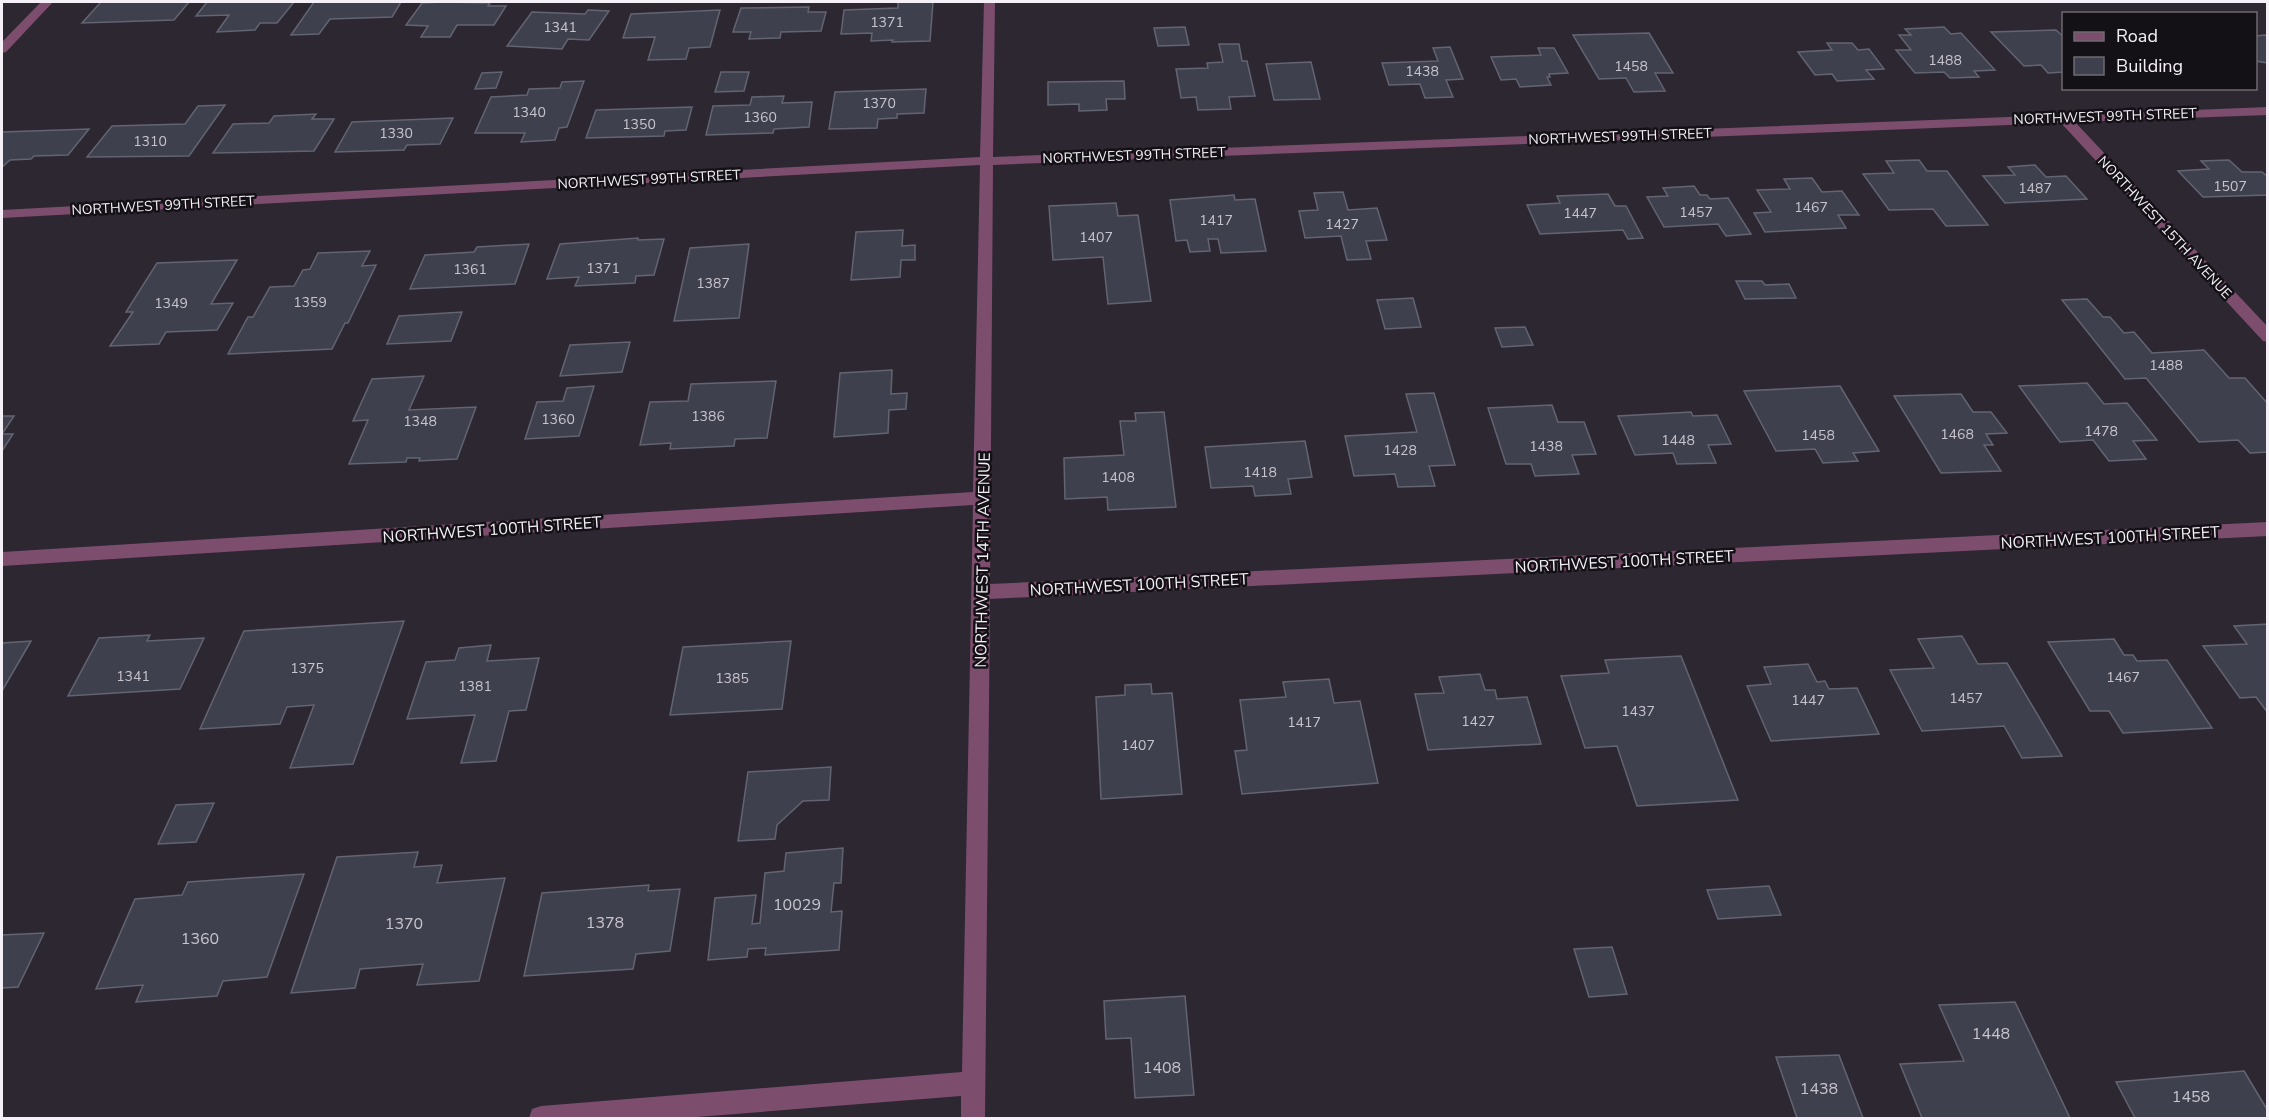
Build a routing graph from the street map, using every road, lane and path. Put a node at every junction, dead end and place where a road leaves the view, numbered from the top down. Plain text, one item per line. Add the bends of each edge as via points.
1 (47, 2) edge
2 (989, 2) edge
3 (2, 49) edge
4 (2268, 111) edge
5 (2063, 117) junction
6 (987, 162) junction
7 (2, 214) edge
8 (2268, 337) edge
9 (982, 498) junction
10 (2268, 529) edge
11 (2, 559) edge
12 (981, 592) junction
13 (974, 1083) junction
14 (541, 1119) edge
15 (973, 1119) edge

1 - 3 street
2 - 6 street, NORTHWEST 14TH AVENUE
4 - 5 street, NORTHWEST 99TH STREET
5 - 6 street, NORTHWEST 99TH STREET
5 - 8 street, NORTHWEST 15TH AVENUE
6 - 7 street, NORTHWEST 99TH STREET
6 - 9 street, NORTHWEST 14TH AVENUE
9 - 11 street, NORTHWEST 100TH STREET
9 - 12 street, NORTHWEST 14TH AVENUE
10 - 12 street, NORTHWEST 100TH STREET
12 - 13 street, NORTHWEST 14TH AVENUE
13 - 14 street
13 - 15 street, NORTHWEST 14TH AVENUE

